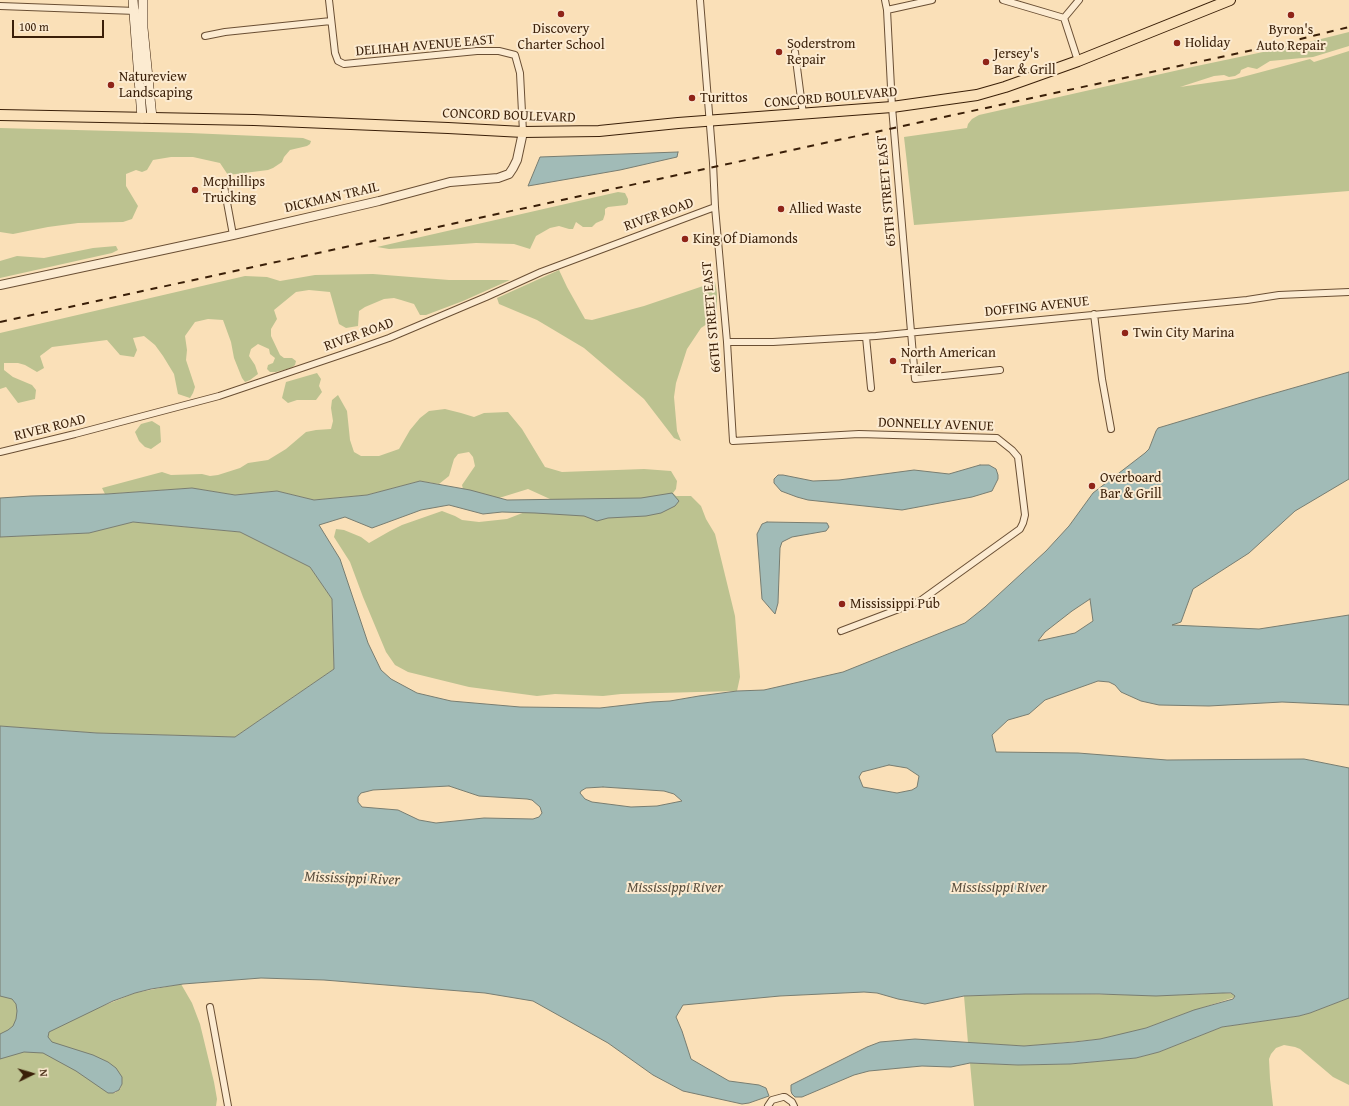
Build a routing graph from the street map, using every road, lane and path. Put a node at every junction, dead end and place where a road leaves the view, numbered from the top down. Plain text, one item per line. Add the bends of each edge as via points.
1 (133, 0) edge
2 (142, 0) edge
3 (329, 0) edge
4 (700, 0) edge
5 (885, 0) edge
6 (932, 0) edge
7 (1003, 0) edge
8 (1079, 0) edge
9 (1230, 0) edge
10 (0, 6) edge
11 (887, 10) junction
12 (138, 11) junction
13 (1064, 18) junction
14 (331, 21) junction
15 (205, 36) dead end
16 (795, 52) dead end
17 (1078, 61) junction
18 (892, 107) junction
19 (803, 114) junction
20 (0, 115) edge
21 (147, 118) junction
22 (710, 121) junction
23 (523, 132) junction
24 (224, 186) dead end
25 (715, 207) junction
26 (233, 235) junction
27 (0, 285) edge
28 (1349, 292) edge
29 (1094, 314) junction
30 (911, 332) junction
31 (866, 337) junction
32 (727, 342) junction
33 (1000, 370) dead end
34 (871, 388) dead end
35 (1111, 429) dead end
36 (733, 441) joint
37 (0, 452) edge
38 (842, 631) dead end
39 (210, 1007) dead end
40 (228, 1106) edge
41 (768, 1106) edge
42 (794, 1106) edge

1 - 12 main road
2 - 12 main road
3 - 14 street
4 - 22 street, 66TH STREET EAST
5 - 11 street, 65TH STREET EAST
6 - 11 street
7 - 13 street
8 - 13 street
9 - 17 main road, CONCORD BOULEVARD
10 - 12 street
11 - 18 street, 65TH STREET EAST
12 - 21 main road
13 - 17 street
14 - 15 street
14 - 23 street, DELIHAH AVENUE EAST via 335,53 338,61 344,64 477,51 500,51 515,55 520,73
16 - 19 street
17 - 18 main road, CONCORD BOULEVARD via 977,95
18 - 19 main road, CONCORD BOULEVARD
18 - 30 street, 65TH STREET EAST
19 - 22 main road, CONCORD BOULEVARD
20 - 21 main road, CONCORD BOULEVARD
21 - 23 main road, CONCORD BOULEVARD
22 - 23 main road, CONCORD BOULEVARD via 599,131
22 - 25 street, 66TH STREET EAST
23 - 26 street, DICKMAN TRAIL via 517,160 509,174 504,176 450,182
24 - 26 street
25 - 32 street, 66TH STREET EAST
25 - 37 street, RIVER ROAD via 540,272 358,349 219,396
26 - 27 street, DICKMAN TRAIL
28 - 29 street, DOFFING AVENUE via 1279,295
29 - 30 street, DOFFING AVENUE
29 - 35 street
30 - 31 street, DOFFING AVENUE
30 - 33 street, 65TH STREET EAST via 915,379
31 - 32 street, DOFFING AVENUE
31 - 34 street
32 - 36 street, 66TH STREET EAST
36 - 38 street, DONNELLY AVENUE via 859,434 996,438 1018,457 1025,515 1020,529 920,601
39 - 40 street
41 - 42 street via 778,1097 786,1097

